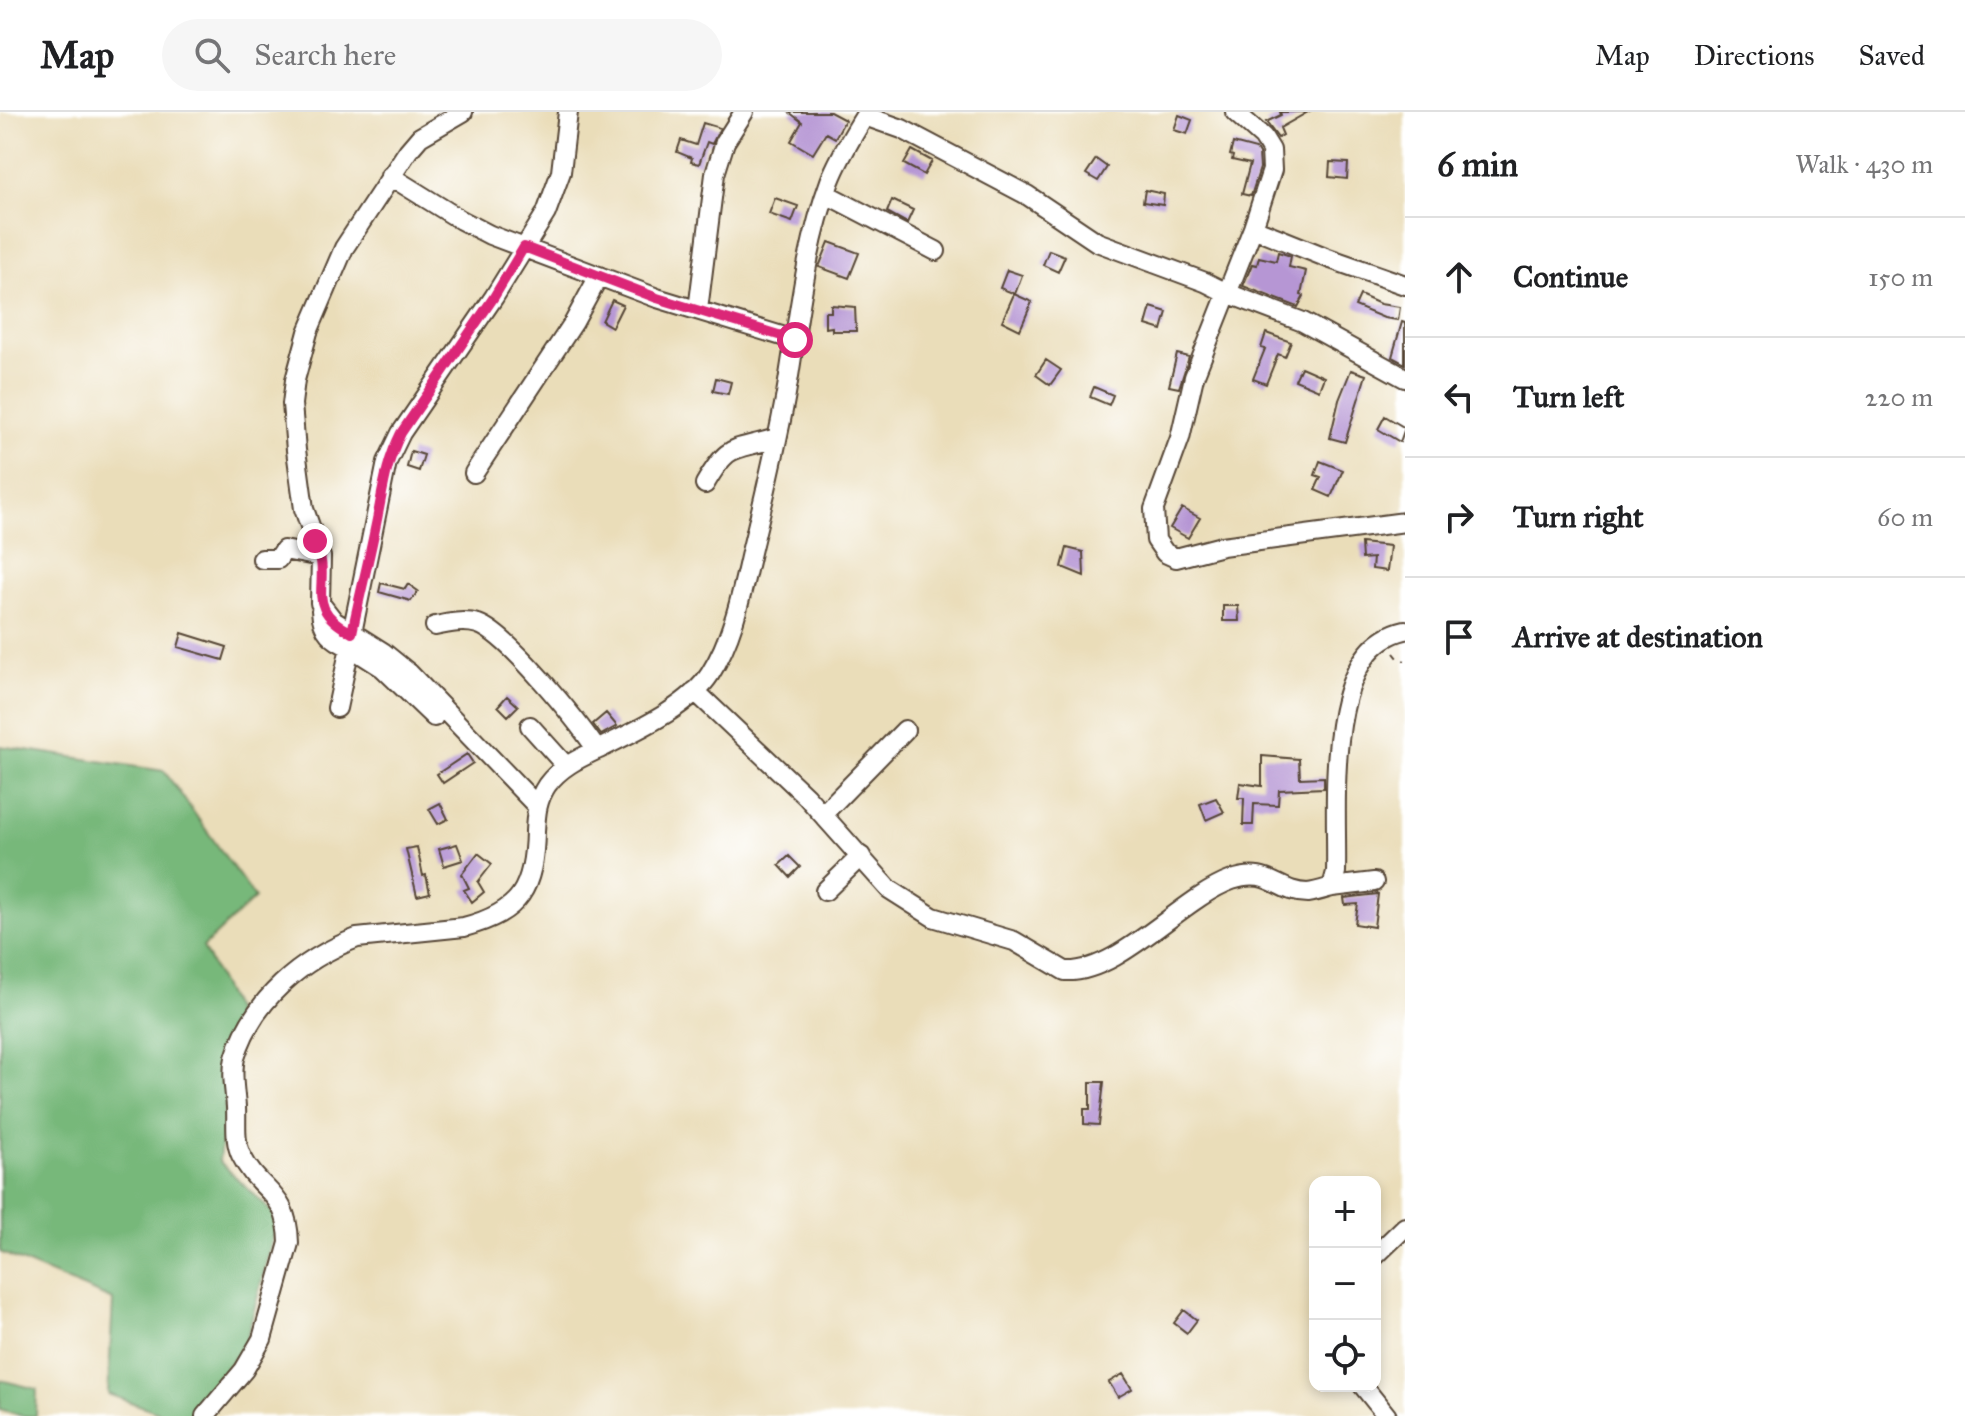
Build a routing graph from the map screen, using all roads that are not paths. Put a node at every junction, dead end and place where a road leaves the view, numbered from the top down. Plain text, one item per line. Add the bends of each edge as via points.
1 (463, 112) edge
2 (568, 112) edge
3 (744, 112) edge
4 (1264, 112) edge
5 (866, 114) edge
6 (1242, 117) edge
7 (390, 176) junction
8 (826, 194) junction
9 (1253, 228) junction
10 (524, 247) junction
11 (936, 251) dead end
12 (599, 276) junction
13 (1405, 285) edge
14 (1227, 293) junction
15 (698, 310) junction
16 (795, 340) junction
17 (1405, 378) edge
18 (776, 438) junction
19 (474, 473) dead end
20 (705, 484) dead end
21 (1405, 522) edge
22 (321, 557) junction
23 (262, 559) dead end
24 (435, 626) dead end
25 (1405, 630) edge
26 (351, 640) junction
27 (695, 691) junction
28 (337, 708) dead end
29 (530, 726) dead end
30 (905, 730) dead end
31 (465, 748) dead end
32 (597, 750) junction
33 (566, 766) junction
34 (537, 806) junction
35 (823, 814) junction
36 (861, 856) junction
37 (1374, 882) dead end
38 (1332, 887) junction
39 (825, 891) dead end
40 (1405, 1227) edge
41 (1381, 1250) edge
42 (1368, 1392) edge
43 (205, 1416) edge
44 (1387, 1416) edge

1 - 7 street via 420,137
2 - 10 street via 555,193
3 - 15 street via 725,142 715,174
4 - 6 street
5 - 8 street via 840,157
5 - 14 street via 1027,195 1097,242
6 - 9 street via 1263,137 1273,158
7 - 10 street via 461,220
7 - 22 street via 341,256 308,332 295,380 292,404 304,509
8 - 11 street
8 - 16 street
9 - 13 street
9 - 14 street
10 - 12 street
10 - 26 street via 392,451
12 - 15 street
12 - 19 street
14 - 17 street via 1321,331
14 - 21 street via 1201,355 1180,438 1154,509 1156,540 1165,553 1176,558 1222,546
15 - 16 street
16 - 18 street
18 - 20 street via 723,454
18 - 27 street via 735,619 712,672
22 - 23 street via 284,550 278,559
22 - 26 street via 320,603
24 - 32 street via 469,622 500,637
25 - 38 street via 1377,643 1346,694
26 - 28 street
26 - 31 street
26 - 34 street via 409,673
27 - 32 street
27 - 35 street
29 - 33 street
30 - 35 street
32 - 33 street
33 - 34 street via 545,788
34 - 43 street via 529,876 509,908 464,927 344,943 277,988 253,1016 234,1059 237,1138 240,1153 283,1207 289,1243 262,1339
35 - 36 street
36 - 38 street via 889,889 914,906 953,924 1014,941 1075,972 1114,955 1231,880 1261,876 1309,893
36 - 39 street
37 - 38 street
40 - 41 street
42 - 44 street

